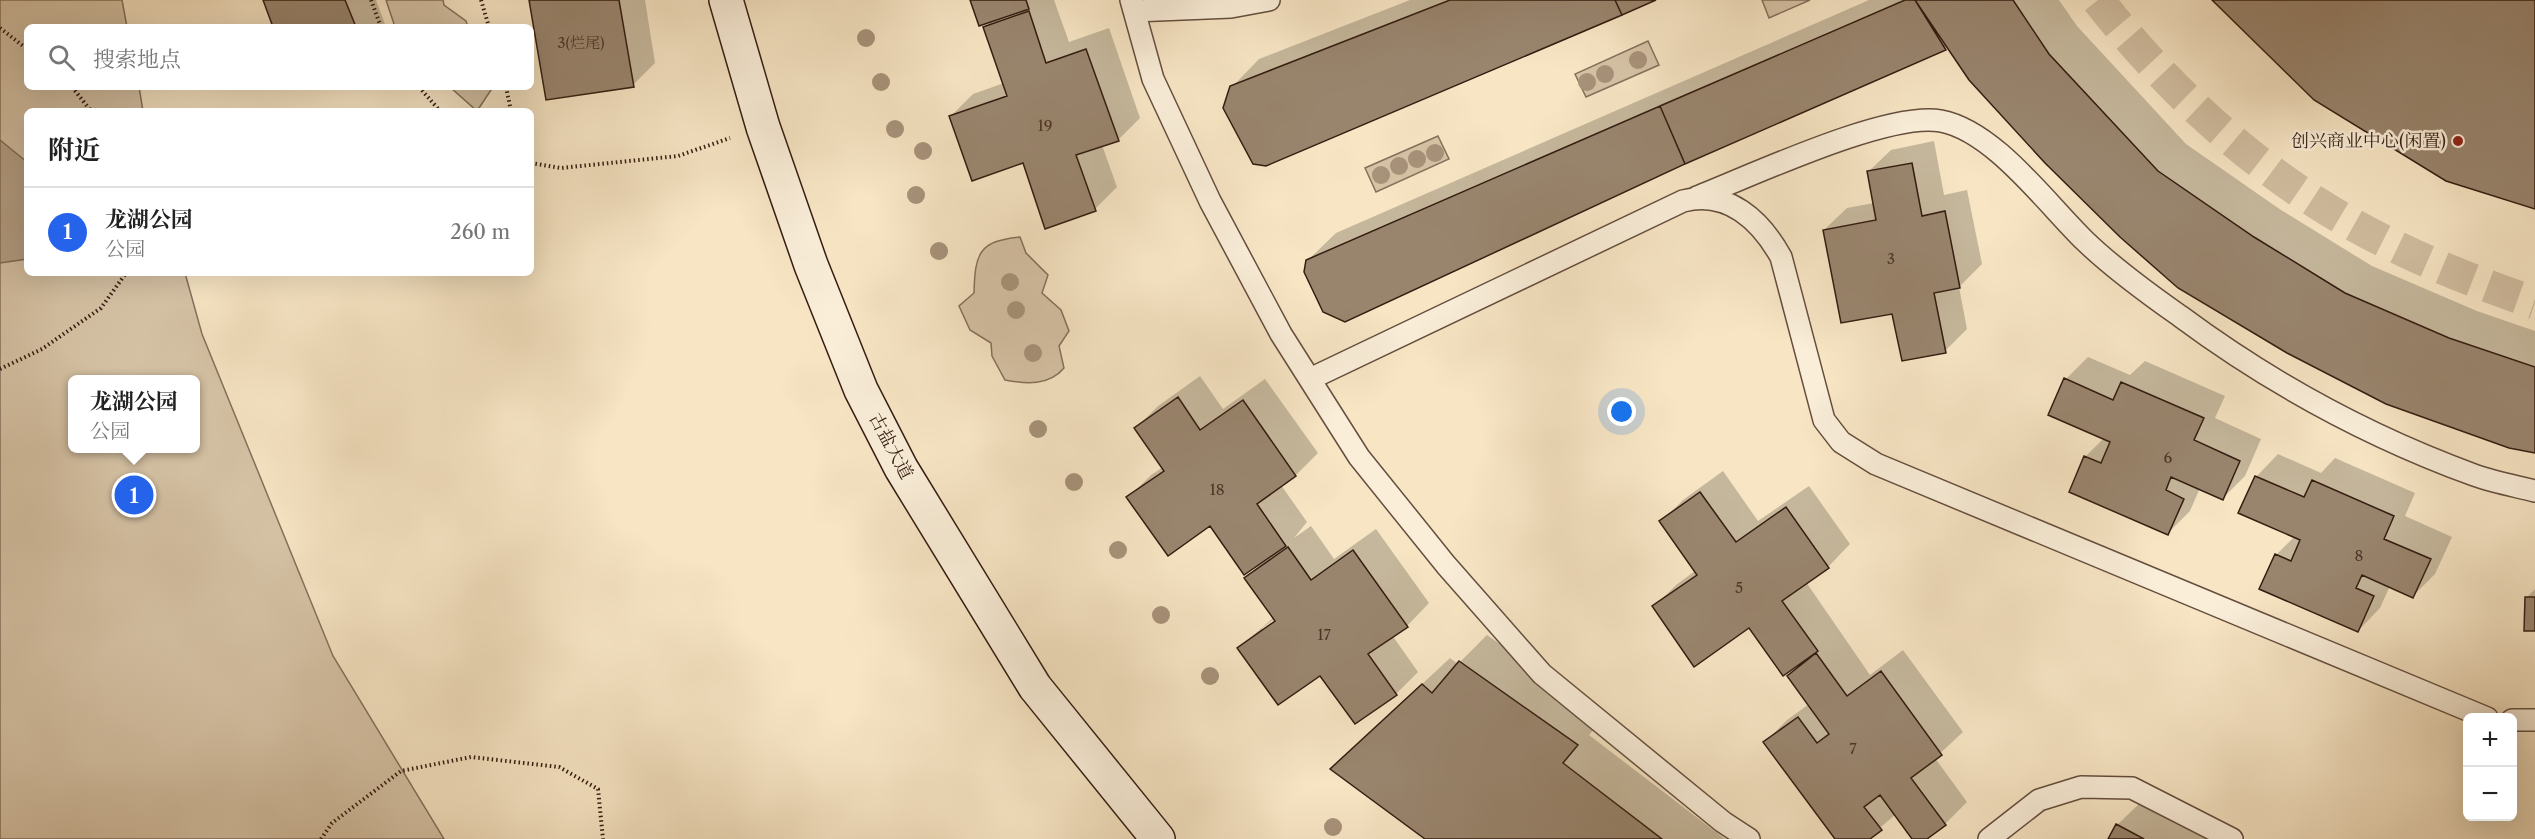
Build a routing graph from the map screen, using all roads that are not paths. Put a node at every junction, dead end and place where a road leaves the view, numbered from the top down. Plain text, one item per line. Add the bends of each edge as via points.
1 (726, 0) edge
2 (1269, 0) edge
3 (1133, 6) edge
4 (1697, 198) junction
5 (1310, 380) junction
6 (2535, 491) edge
7 (2477, 713) edge
8 (2517, 720) edge
9 (2535, 720) edge
10 (1158, 839) edge
11 (1749, 839) edge
12 (1989, 839) edge
13 (2232, 839) edge

1 - 10 street, 古盐大道 via 763,127 811,265 861,390 901,468 1035,687
2 - 3 lane via 1232,7
3 - 5 lane via 1153,79 1210,201
4 - 5 lane via 1683,201
4 - 6 lane via 1862,134 1907,123 1940,121 1964,128 1997,149 2087,243 2180,317 2262,371 2362,428 2476,476
4 - 7 lane via 1737,208 1770,237 1781,257 1824,420 1841,442 1876,464
5 - 11 lane via 1366,466 1542,674
8 - 9 lane
12 - 13 lane via 2039,800 2081,787 2132,788

